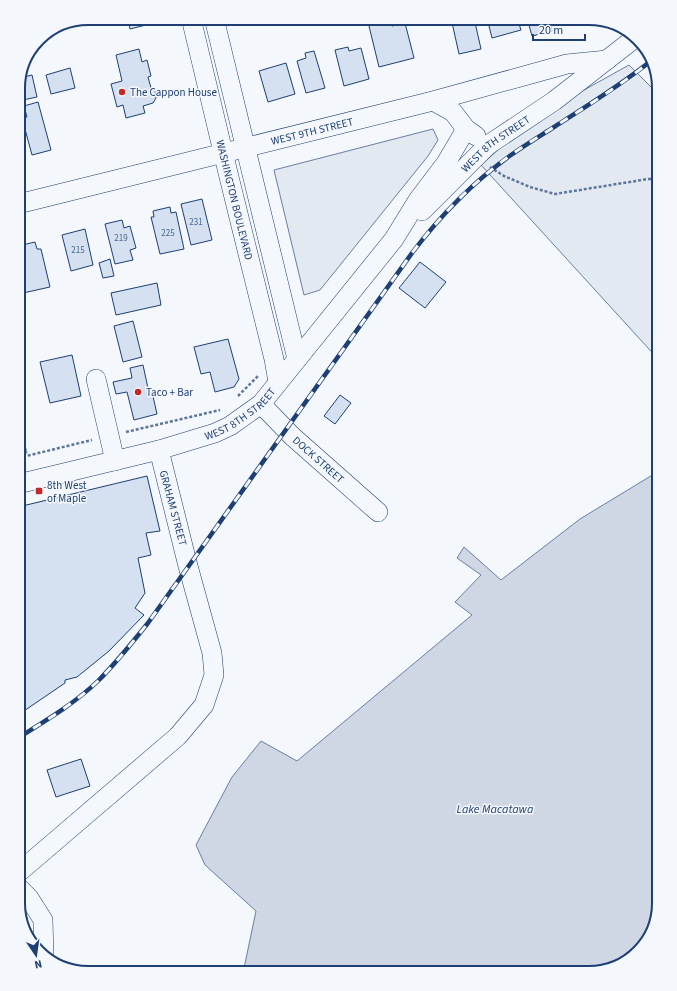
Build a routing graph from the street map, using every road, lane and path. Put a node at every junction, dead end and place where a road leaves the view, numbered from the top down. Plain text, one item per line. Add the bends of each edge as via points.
1 (193, 25) edge
2 (216, 25) edge
3 (631, 41) edge
4 (607, 60) junction
5 (433, 101) junction
6 (466, 129) junction
7 (488, 145) junction
8 (246, 148) junction
9 (223, 153) junction
10 (488, 166) dead end
11 (652, 179) edge
12 (25, 202) edge
13 (394, 239) junction
14 (274, 359) junction
15 (297, 359) junction
16 (96, 379) dead end
17 (278, 382) junction
18 (238, 397) dead end
19 (261, 404) junction
20 (227, 408) dead end
21 (110, 436) junction
22 (159, 450) junction
23 (25, 456) edge
24 (115, 461) junction
25 (25, 482) edge
26 (378, 512) dead end
27 (25, 867) edge
28 (25, 894) edge
29 (43, 935) edge

1 - 9 street, WASHINGTON BOULEVARD
2 - 8 street, WASHINGTON BOULEVARD
3 - 4 street, WEST 8TH STREET
4 - 5 street, WEST 9TH STREET via 567,64
4 - 7 street, WEST 8TH STREET via 554,101
5 - 6 street via 453,112
5 - 8 street, WEST 9TH STREET
6 - 7 street
6 - 13 street, WEST 8TH STREET
7 - 13 street, WEST 8TH STREET
8 - 9 street, WEST 9TH STREET
8 - 15 street, WASHINGTON BOULEVARD
9 - 12 street, WEST 9TH STREET
9 - 14 street, WASHINGTON BOULEVARD
10 - 11 path via 530,187 555,194
13 - 15 street, WEST 8TH STREET
14 - 17 street, WASHINGTON BOULEVARD
14 - 18 path
15 - 17 street, WEST 8TH STREET
16 - 21 street
17 - 19 street, WEST 8TH STREET
19 - 22 street, WEST 8TH STREET via 230,426 215,433
19 - 26 street, DOCK STREET via 292,436
20 - 21 path
21 - 23 path
21 - 24 street
22 - 24 street, WEST 8TH STREET
22 - 27 street, GRAHAM STREET via 212,653 214,674 204,705 178,736
24 - 25 street, WEST 8TH STREET
28 - 29 street via 43,920

